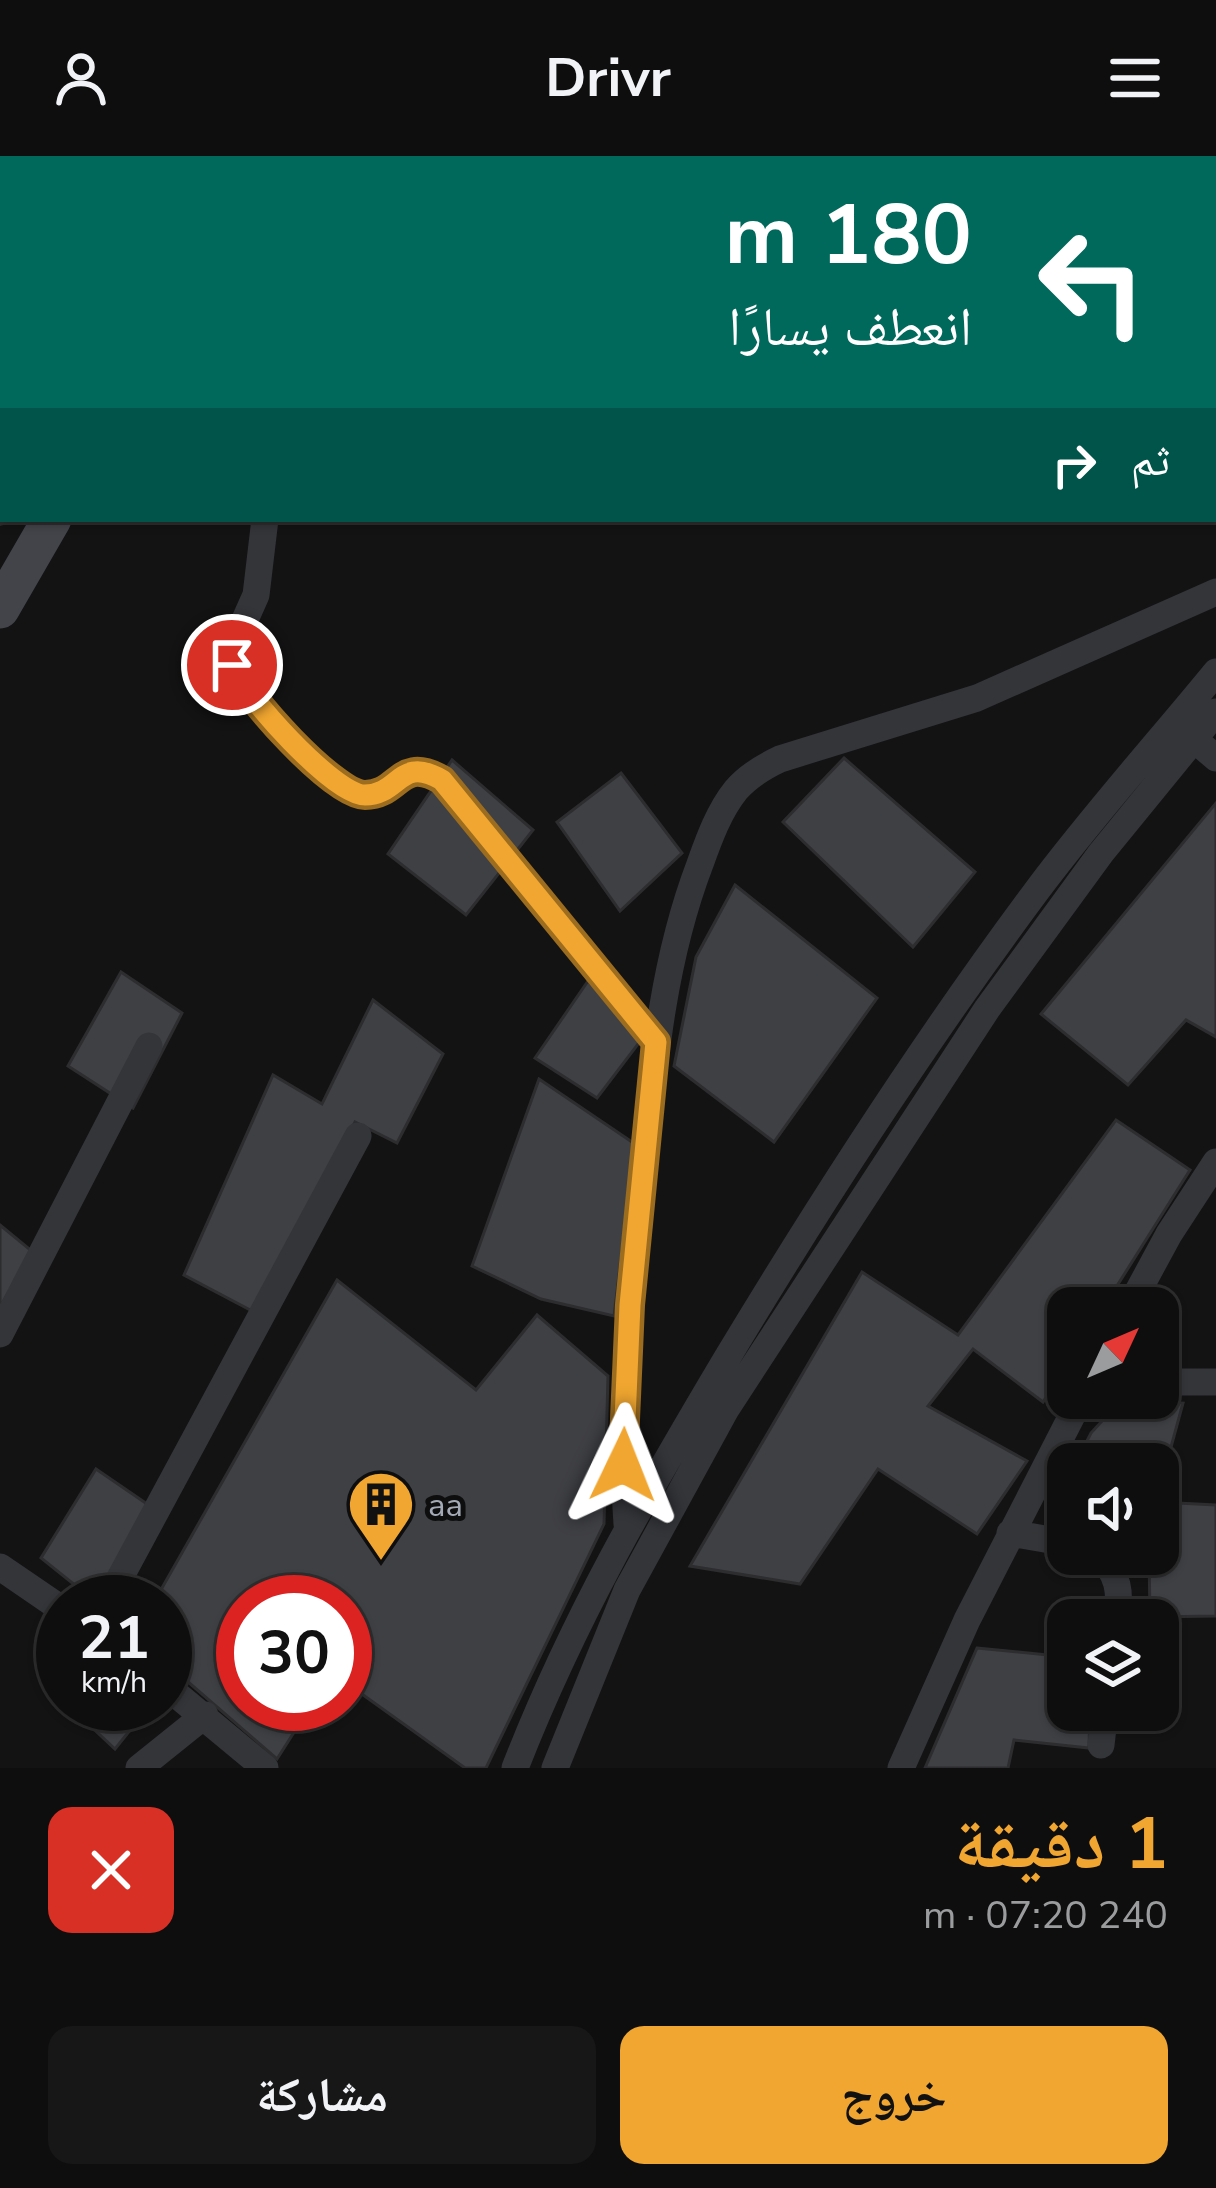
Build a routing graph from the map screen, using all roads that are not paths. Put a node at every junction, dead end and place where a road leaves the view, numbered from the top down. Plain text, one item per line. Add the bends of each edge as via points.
1 (50, 522) edge
2 (265, 522) edge
3 (1216, 592) edge
4 (0, 609) edge
5 (1216, 672) edge
6 (1216, 712) edge
7 (1184, 731) junction
8 (1216, 758) edge
9 (656, 1042) junction
10 (149, 1046) dead end
11 (358, 1136) dead end
12 (1216, 1162) edge
13 (1140, 1287) edge
14 (0, 1334) edge
15 (1179, 1382) edge
16 (1216, 1382) edge
17 (1070, 1419) edge
18 (627, 1524) junction
19 (1010, 1533) junction
20 (1047, 1539) edge
21 (0, 1567) edge
22 (122, 1575) edge
23 (36, 1592) edge
24 (546, 1690) junction
25 (192, 1704) edge
26 (580, 1707) junction
27 (206, 1715) junction
28 (1103, 1731) edge
29 (1101, 1745) dead end
30 (139, 1768) edge
31 (265, 1768) edge
32 (515, 1768) edge
33 (555, 1768) edge
34 (901, 1768) edge

1 - 4 main road
2 - 9 street via 256,595 232,649 237,678 318,766 360,795 411,771 442,780
3 - 9 street via 977,698 758,770 724,809 688,895
5 - 7 street
6 - 7 street
7 - 8 street
7 - 18 street via 1037,890 940,1026 800,1237
7 - 26 street via 987,1009 726,1409 627,1590
9 - 18 street via 630,1305
10 - 14 street
11 - 22 street
12 - 13 street
15 - 16 street
17 - 19 street
18 - 24 street
19 - 20 street
19 - 34 street
21 - 23 street
24 - 26 street
24 - 32 street
25 - 27 street
26 - 33 street
27 - 30 street
27 - 31 street
28 - 29 street

